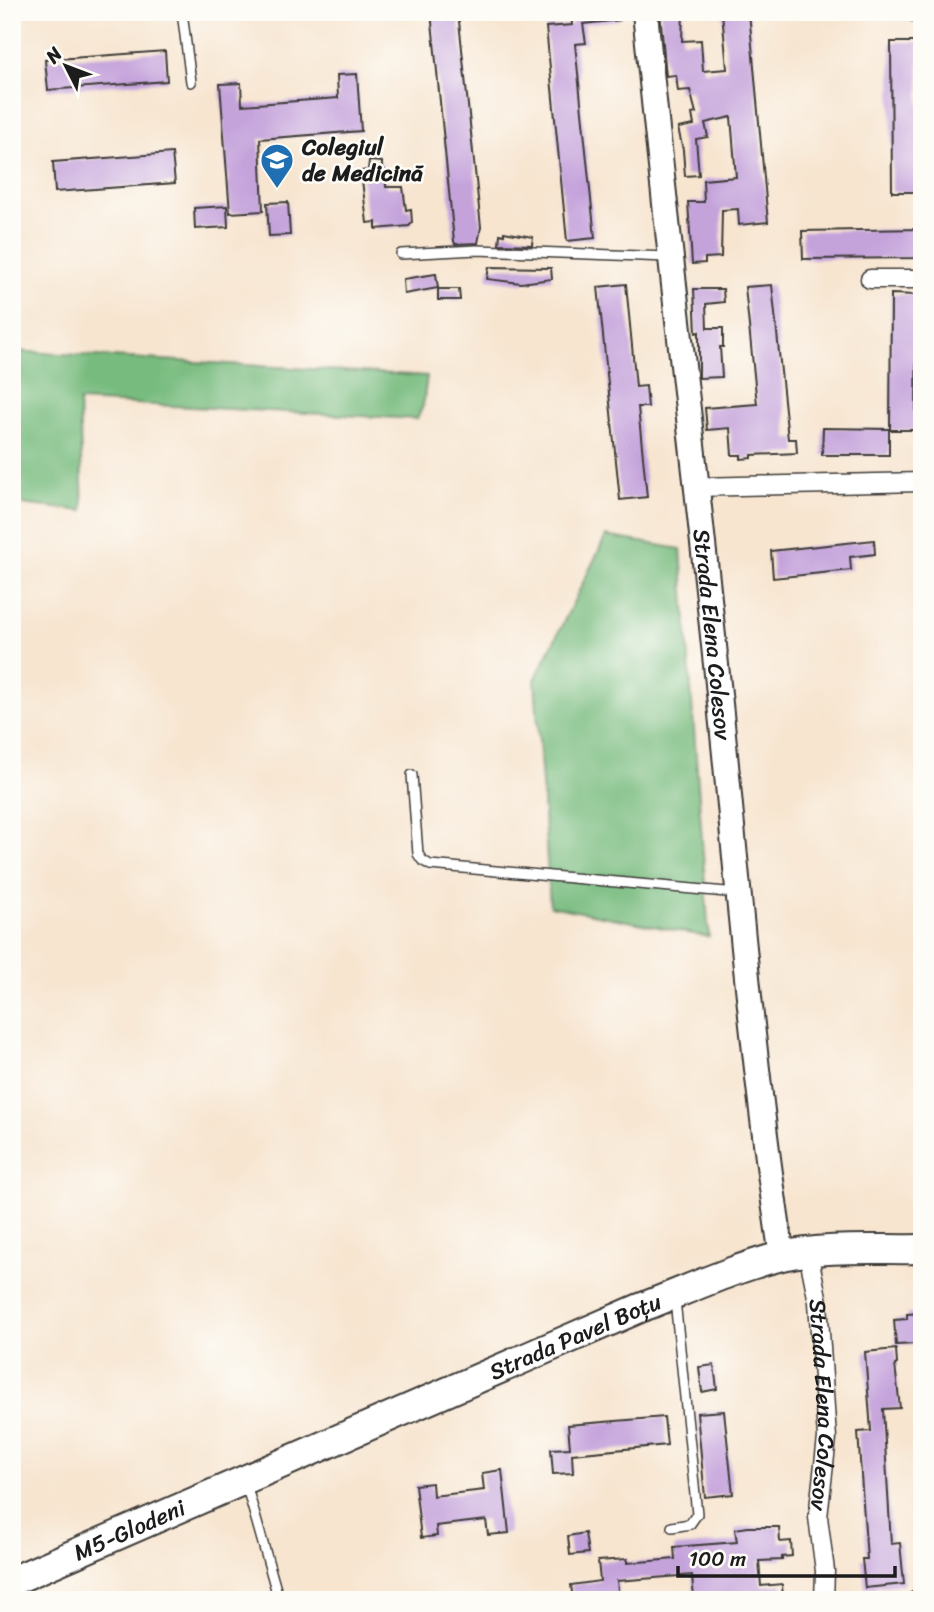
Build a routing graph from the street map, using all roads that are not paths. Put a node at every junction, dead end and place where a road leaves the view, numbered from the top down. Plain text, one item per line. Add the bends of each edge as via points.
1 (183, 12) edge
2 (645, 12) edge
3 (191, 82) dead end
4 (401, 254) dead end
5 (670, 257) junction
6 (870, 279) dead end
7 (922, 279) edge
8 (922, 482) edge
9 (695, 487) junction
10 (412, 775) dead end
11 (738, 894) junction
12 (922, 1249) edge
13 (795, 1254) junction
14 (674, 1294) junction
15 (244, 1478) junction
16 (671, 1527) dead end
17 (12, 1581) edge
18 (279, 1600) edge
19 (824, 1600) edge

1 - 3 lane
2 - 5 street, Strada Elena Colesov
4 - 5 lane via 477,250
5 - 9 street, Strada Elena Colesov
6 - 7 street
8 - 9 street
9 - 11 street, Strada Elena Colesov
10 - 11 lane via 418,854 430,865
11 - 13 street, Strada Elena Colesov via 772,1201
12 - 13 main road, Strada Pavel Boțu
13 - 14 main road, Strada Pavel Boțu
13 - 19 street, Strada Elena Colesov via 818,1302 827,1437 818,1517
14 - 15 main road, Strada Pavel Boțu
14 - 16 lane via 697,1514 690,1524
15 - 17 main road, M5-Glodeni
15 - 18 lane

